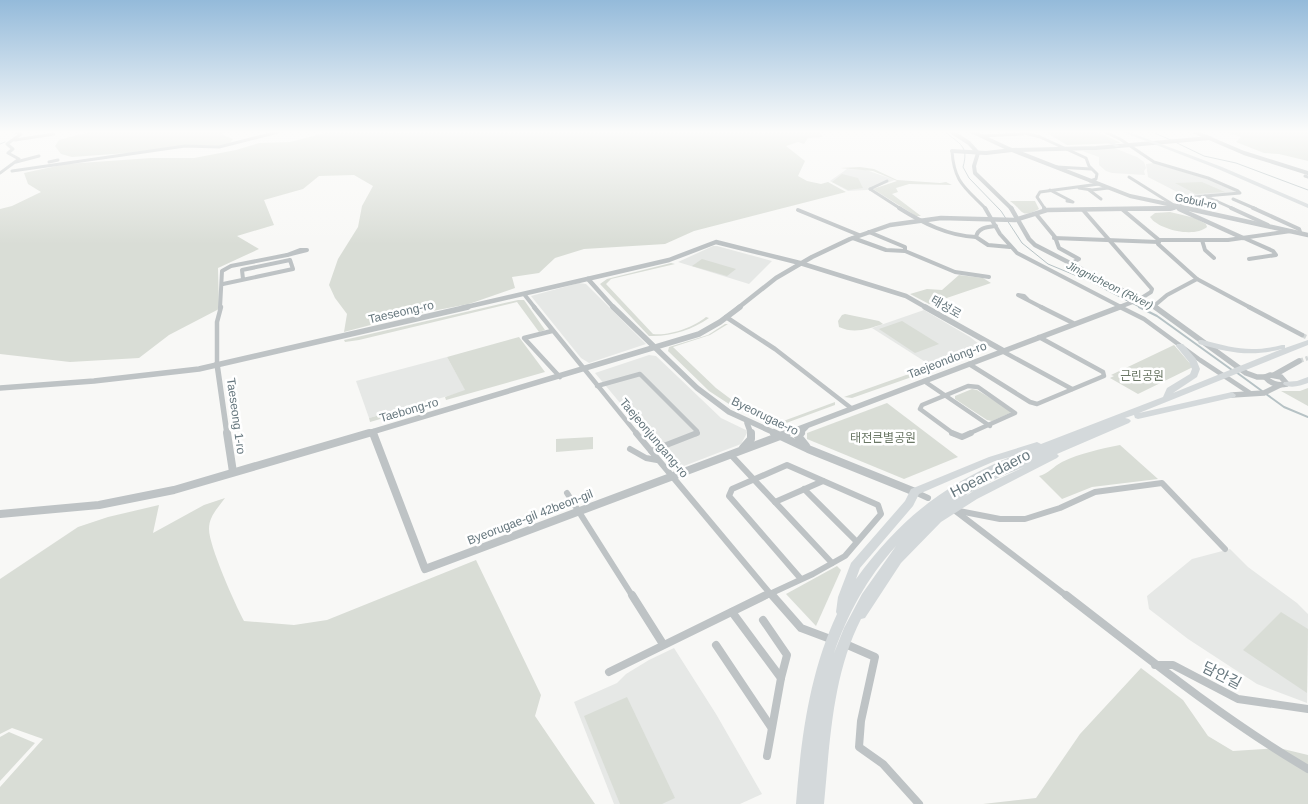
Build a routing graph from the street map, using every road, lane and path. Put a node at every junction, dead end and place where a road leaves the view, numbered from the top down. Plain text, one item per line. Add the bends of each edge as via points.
1 (1091, 169) edge
2 (18, 170) edge
3 (20, 170) edge
4 (954, 170) edge
5 (975, 170) edge
6 (1061, 170) edge
7 (1179, 170) edge
8 (1224, 170) edge
9 (1291, 170) edge
10 (12, 171) junction
11 (0, 174) edge
12 (1307, 175) edge
13 (1129, 177) dead end
14 (887, 181) dead end
15 (1090, 181) junction
16 (1099, 184) junction
17 (1073, 188) junction
18 (1108, 188) junction
19 (1050, 190) junction
20 (1088, 190) junction
21 (1277, 191) junction
22 (1205, 196) junction
23 (1101, 198) dead end
24 (1232, 199) dead end
25 (1147, 200) junction
26 (1067, 201) dead end
27 (1217, 201) junction
28 (1308, 203) edge
29 (1172, 204) junction
30 (1179, 207) junction
31 (1196, 209) junction
32 (798, 210) dead end
33 (1045, 210) junction
34 (1083, 210) junction
35 (1123, 210) junction
36 (1152, 210) junction
37 (1036, 214) junction
38 (918, 220) junction
39 (995, 220) junction
40 (1016, 220) junction
41 (1268, 225) junction
42 (996, 226) junction
43 (1298, 231) junction
44 (869, 232) junction
45 (1308, 234) edge
46 (860, 235) junction
47 (976, 237) junction
48 (853, 238) junction
49 (1054, 238) junction
50 (1244, 238) junction
51 (1111, 240) junction
52 (1202, 240) junction
53 (1159, 241) junction
54 (1010, 246) junction
55 (904, 251) junction
56 (287, 255) dead end
57 (1214, 258) dead end
58 (1249, 259) dead end
59 (265, 260) junction
60 (800, 263) junction
61 (1070, 264) junction
62 (266, 265) junction
63 (989, 277) dead end
64 (243, 279) junction
65 (588, 279) junction
66 (1197, 279) junction
67 (223, 284) junction
68 (524, 294) junction
69 (1138, 299) junction
70 (1028, 300) dead end
71 (1121, 305) junction
72 (1154, 306) junction
73 (726, 317) junction
74 (1073, 323) junction
75 (552, 331) junction
76 (1038, 337) junction
77 (1306, 338) edge
78 (1202, 342) junction
79 (1180, 346) junction
80 (1308, 347) edge
81 (656, 348) junction
82 (1002, 350) junction
83 (1299, 361) tunnel mouth
84 (217, 364) junction
85 (969, 364) junction
86 (586, 369) junction
87 (1247, 369) junction
88 (1274, 375) junction
89 (560, 377) junction
90 (1265, 378) junction
91 (1222, 379) junction
92 (1308, 380) edge
93 (924, 381) junction
94 (597, 386) junction
95 (1280, 386) junction
96 (0, 388) edge
97 (1072, 389) junction
98 (1250, 393) junction
99 (1232, 395) joint
100 (945, 396) junction
101 (1168, 398) junction
102 (851, 408) junction
103 (1138, 416) junction
104 (746, 422) junction
105 (810, 424) junction
106 (990, 426) junction
107 (373, 432) junction
108 (779, 436) junction
109 (1058, 440) junction
110 (630, 449) dead end
111 (808, 449) junction
112 (651, 451) junction
113 (735, 453) junction
114 (658, 460) junction
115 (233, 472) junction
116 (673, 477) junction
117 (754, 480) junction
118 (823, 481) junction
119 (804, 489) junction
120 (915, 492) junction
121 (567, 493) dead end
122 (775, 502) junction
123 (941, 504) junction
124 (578, 511) junction
125 (0, 514) edge
126 (856, 541) junction
127 (1225, 549) dead end
128 (832, 563) junction
129 (801, 579) junction
130 (770, 593) junction
131 (732, 612) junction
132 (842, 615) junction
133 (763, 620) dead end
134 (850, 628) joint
135 (663, 644) junction
136 (716, 646) dead end
137 (1155, 665) junction
138 (609, 672) dead end
139 (781, 678) junction
140 (1308, 709) edge
141 (771, 727) junction
142 (766, 756) dead end
143 (1308, 769) edge
144 (804, 804) edge
145 (816, 804) edge
146 (919, 804) edge

1 - 15 street via 1097,177
2 - 10 street
3 - 10 street
4 - 39 street via 957,178
5 - 40 street via 1014,211
6 - 15 street, Gobul-ro
7 - 22 street via 1240,192
8 - 21 highway
9 - 12 street
10 - 11 street
13 - 29 street
14 - 38 street via 870,189
15 - 16 street, Gobul-ro
16 - 17 street
16 - 18 street, Gobul-ro
17 - 19 street
17 - 20 street
18 - 20 street
18 - 25 street, Gobul-ro
19 - 26 street via 1073,202
19 - 33 street via 1037,195
20 - 23 street
21 - 28 highway
21 - 28 highway
22 - 27 street
22 - 30 street via 1184,198
24 - 43 street
25 - 29 street, Gobul-ro
25 - 36 street via 1146,205
27 - 31 street
27 - 41 street
29 - 30 street, Gobul-ro
30 - 31 street, Gobul-ro
30 - 36 street
30 - 50 street
31 - 41 street, Gobul-ro
32 - 46 street
33 - 34 street
33 - 37 street, Taebong-ro
34 - 35 street
34 - 51 street
35 - 36 street
35 - 53 street
37 - 40 street, Taebong-ro
37 - 49 street
38 - 39 street, Taebong-ro
38 - 44 street, Taebong-ro
38 - 47 street via 966,238
39 - 40 street, Taebong-ro
39 - 42 street
40 - 61 street via 1032,243
41 - 43 street, Gobul-ro
42 - 47 street via 984,228
42 - 54 street
43 - 45 street, Gobul-ro
43 - 50 street
44 - 46 street, Taebong-ro
44 - 55 street via 905,248
46 - 48 street, Taebong-ro
47 - 54 street via 984,245
48 - 55 street via 886,250
48 - 60 street, Taebong-ro
49 - 51 street
49 - 61 street via 1059,248 1078,259
50 - 52 street
50 - 58 street via 1276,255
51 - 53 street
51 - 69 street via 1152,288 1151,292
52 - 53 street
52 - 57 street via 1205,250
53 - 66 street via 1158,244
54 - 71 street via 1033,263
55 - 63 street via 955,272
56 - 59 street
59 - 62 street
59 - 67 street via 224,268 221,273
60 - 65 street, Taeseong-ro via 716,242 676,258
60 - 73 street, Taebong-ro via 761,288
60 - 82 street, 태성로 via 906,296
61 - 69 street
62 - 64 street via 242,270
62 - 64 street via 290,260 293,269
64 - 67 street
65 - 68 street, Taeseong-ro
65 - 81 street, Byeorugae-ro
66 - 72 street
66 - 77 street
67 - 84 street via 217,322
68 - 75 street, Taejeonjungang-ro
68 - 84 street, Taeseong-ro
69 - 71 street, Taejeondong-ro
69 - 72 street
70 - 74 street
71 - 74 street, Taejeondong-ro
71 - 79 street via 1153,324
72 - 78 street
73 - 81 street, Taebong-ro via 705,332
73 - 102 street via 784,355
74 - 76 street, Taejeondong-ro
75 - 86 street, Taejeonjungang-ro
75 - 89 street via 524,338
76 - 82 street, Taejeondong-ro
76 - 97 street via 1104,373 1104,376
77 - 78 highway via 1259,353 1234,352
77 - 87 highway
78 - 90 street via 1246,373
79 - 98 street
79 - 101 highway via 1193,360 1196,369 1194,375 1170,390
80 - 87 highway
81 - 86 street, Taebong-ro
81 - 104 street, Byeorugae-ro via 705,395
82 - 85 street, Taejeondong-ro
82 - 97 street, 태성로
83 - 88 street
84 - 96 street, Taeseong-ro via 94,381
84 - 115 street, Taeseong 1-ro
85 - 93 street, Taejeondong-ro
85 - 97 street via 1034,403 1040,404
86 - 89 street, Taebong-ro
86 - 94 street, Taejeonjungang-ro
87 - 91 highway
88 - 90 street
88 - 95 street via 1284,379
89 - 107 street, Taebong-ro
90 - 95 street
91 - 101 highway, Hoean-daero
91 - 103 highway
92 - 95 highway
93 - 100 street
93 - 102 street, Taejeondong-ro
94 - 112 street, Taejeonjungang-ro
94 - 112 street via 640,374 698,431
95 - 98 street via 1259,395
98 - 99 street
99 - 103 highway
100 - 106 street
100 - 106 street via 922,405 920,409 958,436
100 - 106 street via 975,386 1015,412 1014,416
101 - 109 highway, Hoean-daero
102 - 105 street, Taejeondong-ro
103 - 123 highway via 1068,446 1060,454 974,496
104 - 108 street, Byeorugae-ro
104 - 113 street via 751,439
105 - 108 street, Taejeondong-ro
105 - 111 street via 798,436
107 - 115 street, Taebong-ro
107 - 124 street, Byeorugae-gil 42beon-gil via 425,569
108 - 111 street, Byeorugae-ro
108 - 113 street, Byeorugae-gil 42beon-gil
109 - 120 highway via 992,459
109 - 123 highway, Hoean-daero via 982,474
110 - 114 street via 646,458
111 - 120 street, Byeorugae-ro
112 - 114 street, Taejeonjungang-ro
113 - 116 street, Byeorugae-gil 42beon-gil
113 - 117 street
114 - 116 street, Taejeonjungang-ro
115 - 125 street, Taebong-ro via 174,490 118,502
116 - 124 street, Byeorugae-gil 42beon-gil
116 - 130 street, Taejeonjungang-ro
117 - 118 street via 787,466
117 - 122 street
117 - 129 street via 732,489 729,496
118 - 119 street
118 - 126 street via 878,505 881,510 881,514
119 - 122 street
119 - 126 street
120 - 123 street
120 - 132 highway via 855,566 844,597
121 - 124 street
122 - 128 street
123 - 127 street via 1000,519 1025,519 1095,492 1162,484
123 - 132 highway, Hoean-daero via 903,531 872,566
123 - 134 highway, Hoean-daero via 883,569
123 - 137 street
124 - 135 street
126 - 128 street via 844,556
128 - 129 street
129 - 130 street
130 - 131 street
130 - 146 street, Taejeonjungang-ro via 801,628 874,656 859,747 883,764
131 - 135 street
131 - 139 street
132 - 144 highway, Hoean-daero via 822,676 812,723
133 - 139 street via 787,655
134 - 145 highway, Hoean-daero via 833,675
135 - 138 street
136 - 141 street
137 - 140 street, 담안길 via 1173,665 1238,700
137 - 143 street via 1264,743
139 - 141 street
141 - 142 street

